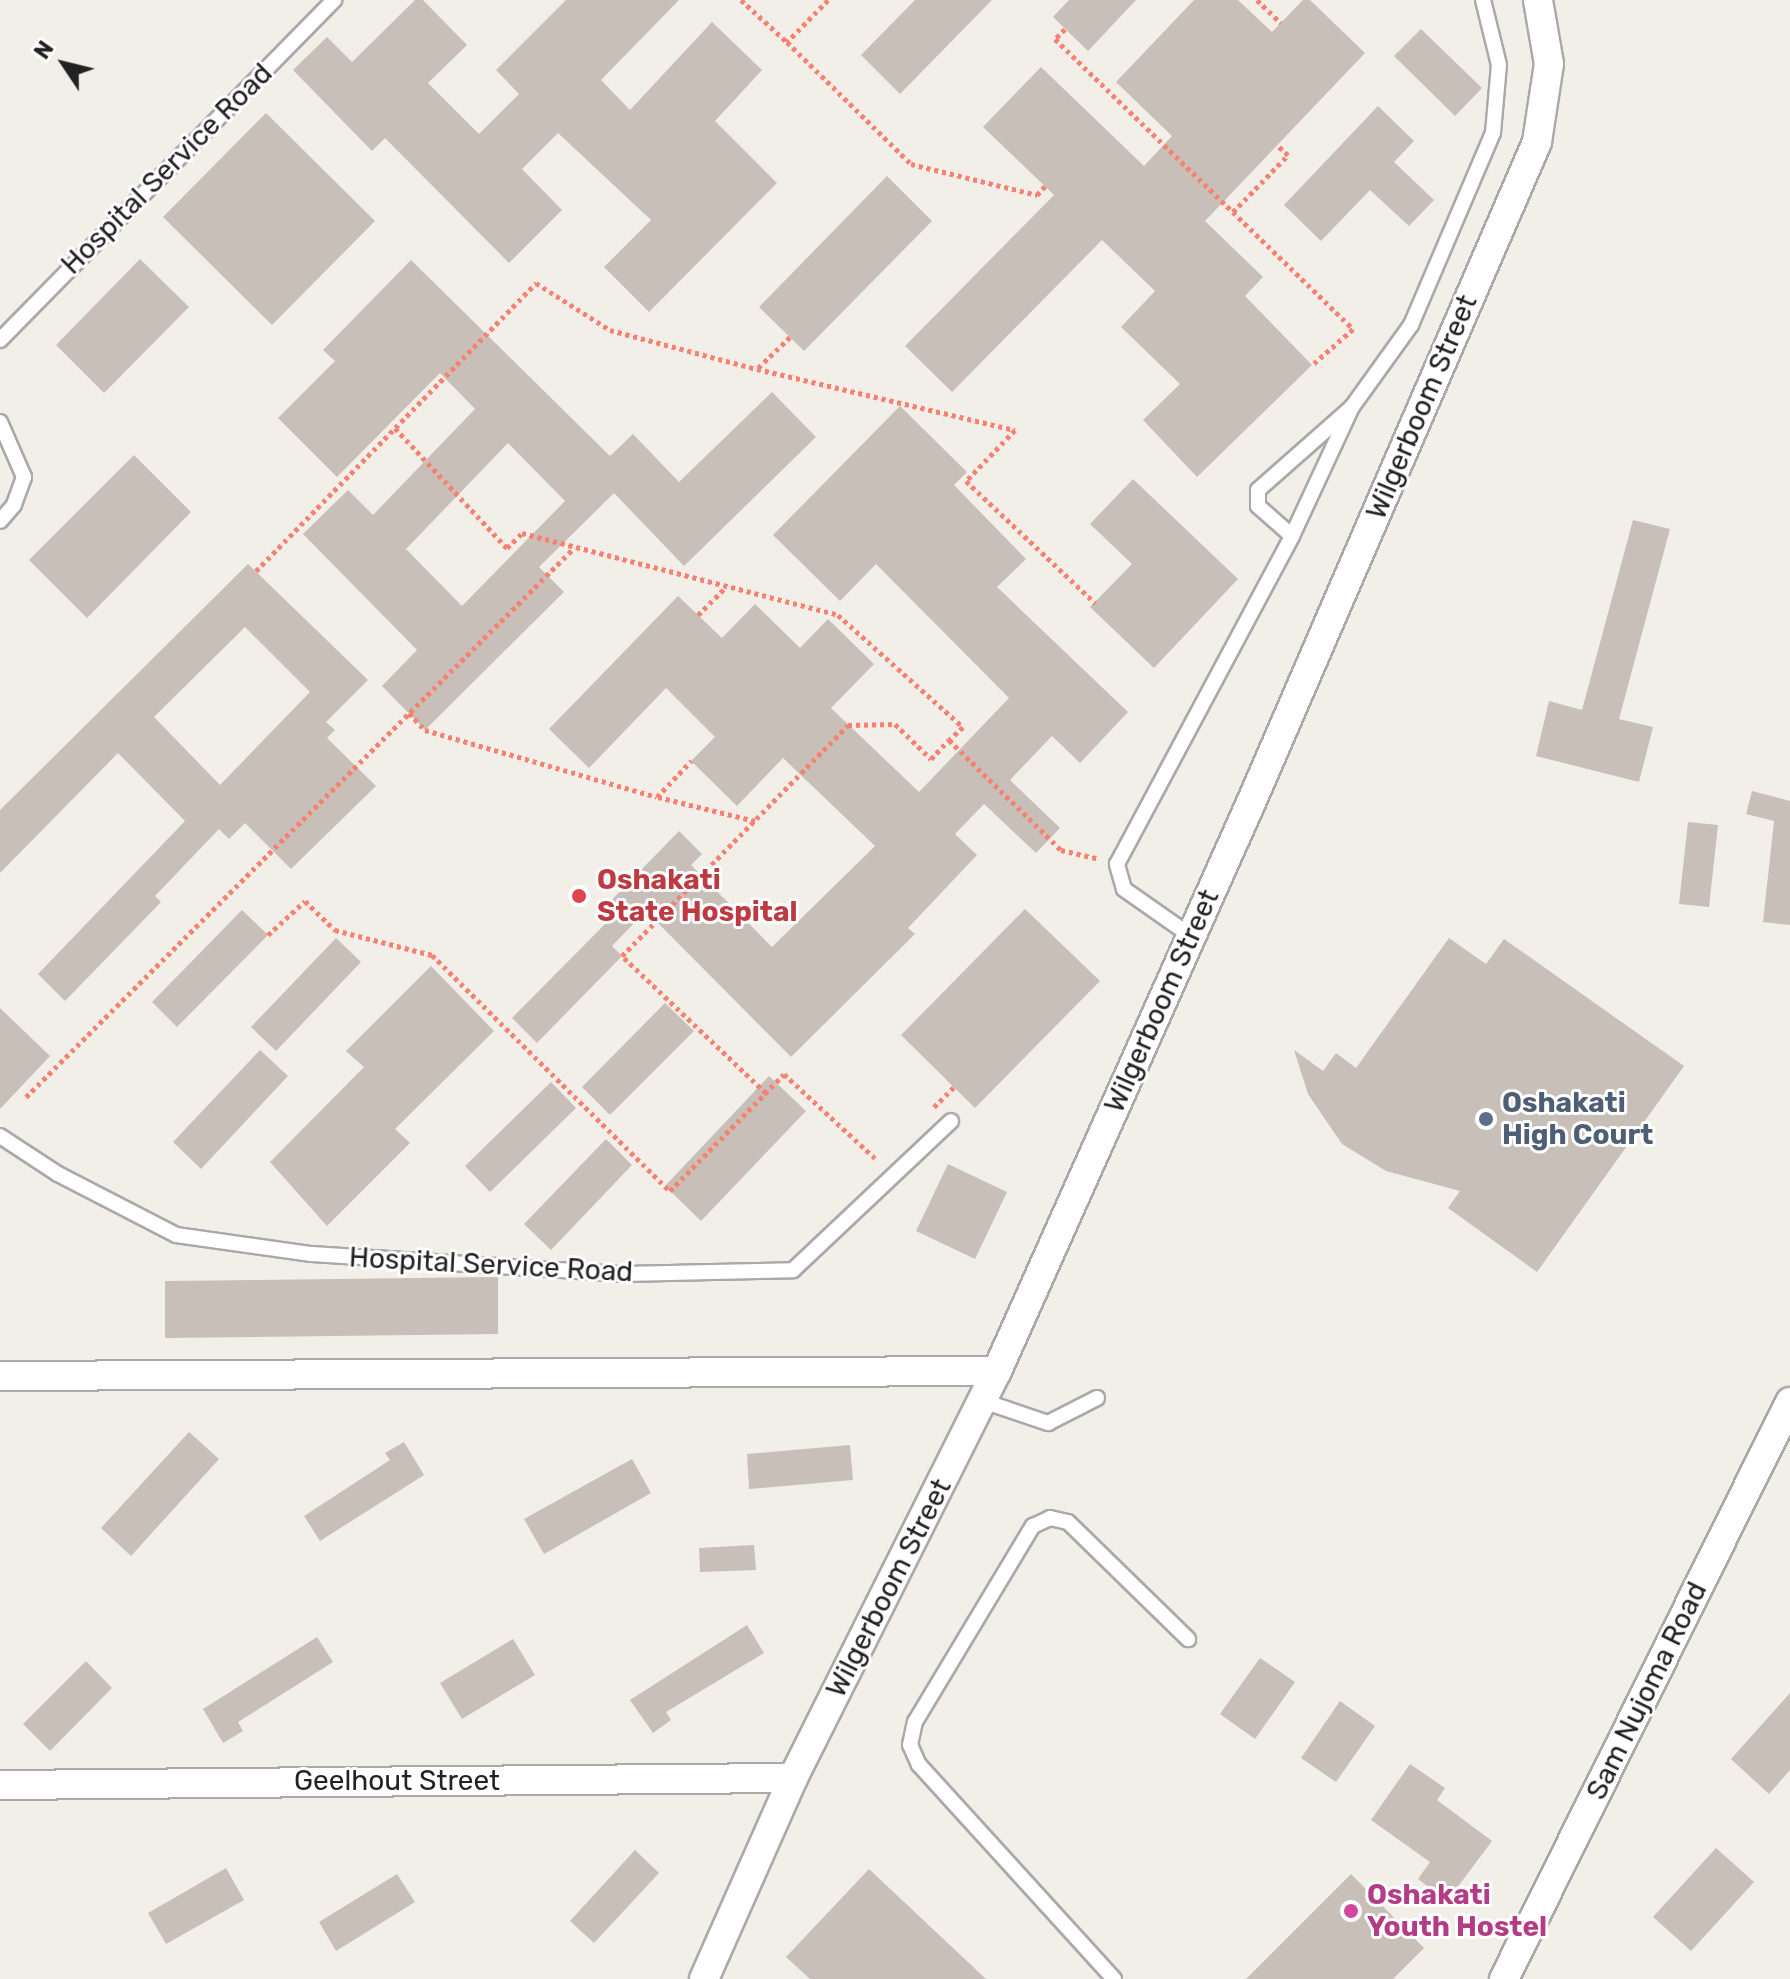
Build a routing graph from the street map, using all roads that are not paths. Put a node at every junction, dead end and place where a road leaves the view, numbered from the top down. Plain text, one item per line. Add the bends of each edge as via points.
1 (334, 0) edge
2 (1483, 0) edge
3 (1538, 0) edge
4 (0, 340) edge
5 (1352, 407) junction
6 (0, 422) edge
7 (0, 521) edge
8 (1292, 536) junction
9 (1191, 936) junction
10 (951, 1121) dead end
11 (0, 1136) edge
12 (997, 1371) junction
13 (0, 1376) edge
14 (1097, 1398) dead end
15 (983, 1401) junction
16 (1790, 1402) edge
17 (1188, 1639) dead end
18 (793, 1778) junction
19 (0, 1785) edge
20 (704, 1979) edge
21 (1114, 1979) edge
22 (1504, 1979) edge

1 - 4 lane, Hospital Service Road
2 - 5 lane via 1499,65 1493,133 1411,325
3 - 9 street, Wilgerboom Street via 1549,64 1537,142
5 - 8 lane
5 - 8 lane via 1258,490 1258,506
6 - 7 lane via 24,477 14,505
8 - 9 lane via 1117,864 1124,889
9 - 12 street, Wilgerboom Street
10 - 11 lane, Hospital Service Road via 793,1270 623,1274 312,1254 176,1235 58,1174
12 - 13 street
12 - 15 street, Wilgerboom Street
14 - 15 lane via 1048,1423
15 - 18 street, Wilgerboom Street
16 - 22 street, Sam Nujoma Road
17 - 21 lane via 1068,1522 1050,1518 1033,1526 915,1722 910,1745 919,1765
18 - 19 street, Geelhout Street
18 - 20 street, Wilgerboom Street

